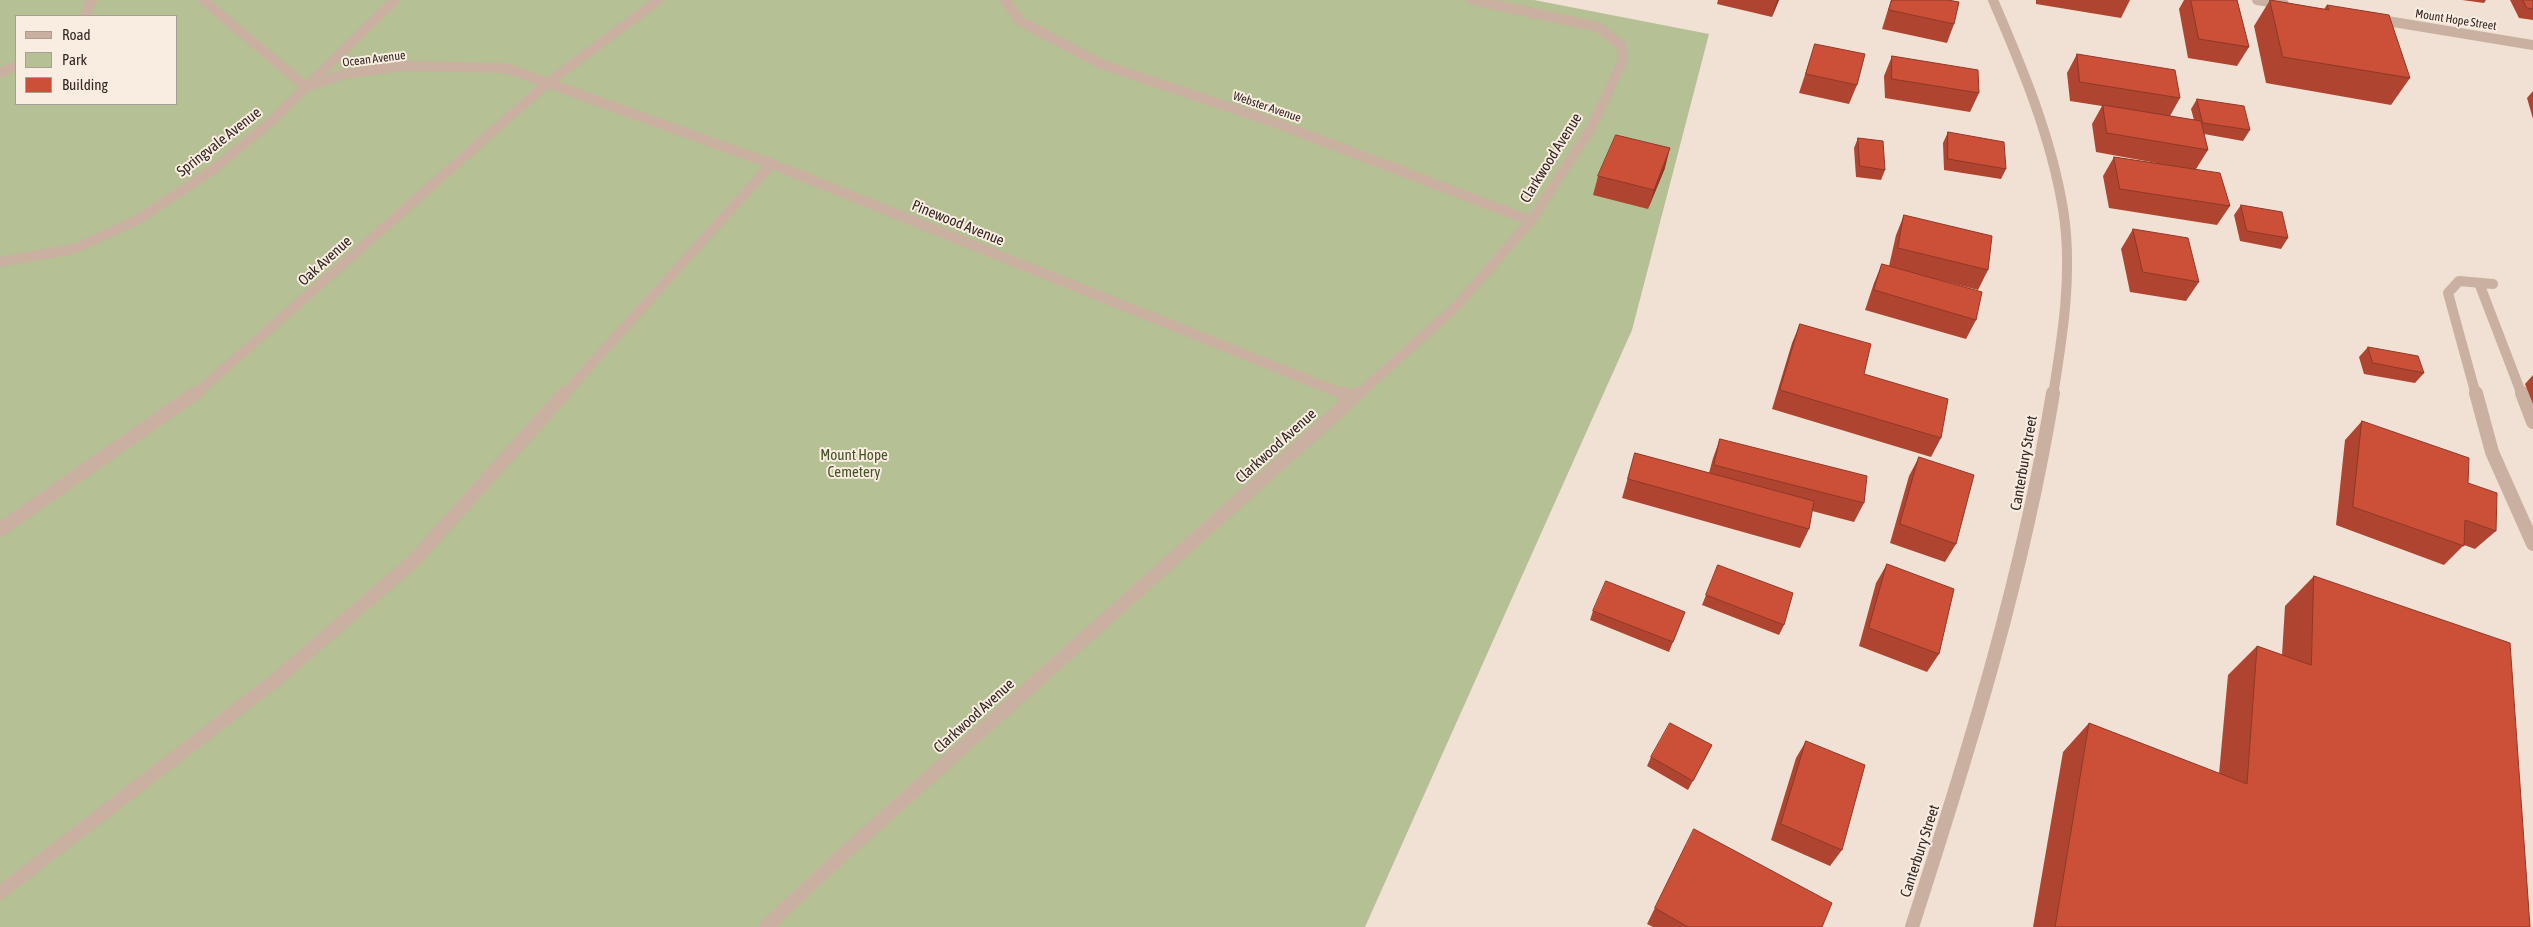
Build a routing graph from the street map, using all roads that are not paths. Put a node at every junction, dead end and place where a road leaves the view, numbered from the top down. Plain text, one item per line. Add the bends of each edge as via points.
1 (92, 0) edge
2 (203, 0) edge
3 (396, 0) edge
4 (659, 0) edge
5 (1005, 0) edge
6 (1472, 0) edge
7 (1993, 0) edge
8 (2257, 0) edge
9 (2295, 6) edge
10 (85, 15) edge
11 (2360, 17) edge
12 (2533, 45) edge
13 (15, 66) edge
14 (0, 74) edge
15 (549, 82) junction
16 (306, 86) junction
17 (772, 164) junction
18 (1531, 221) junction
19 (0, 262) edge
20 (2479, 283) junction
21 (2493, 284) dead end
22 (1354, 398) junction
23 (2533, 422) edge
24 (0, 530) edge
25 (2533, 544) edge
26 (0, 893) edge
27 (766, 927) edge
28 (1912, 927) edge

1 - 10 street
2 - 16 street
3 - 16 street, Springvale Avenue
4 - 15 street, Oak Avenue
5 - 18 street, Webster Avenue via 1020,21 1101,64 1276,122
6 - 18 street, Clarkwood Avenue via 1598,26 1622,45 1623,61 1590,130
7 - 28 street, Canterbury Street via 2047,146 2063,210 2068,279 2054,388 2030,523 1966,760
8 - 9 street
11 - 12 street, Mount Hope Street
13 - 14 street
15 - 16 street, Ocean Avenue via 506,68 403,66 345,74
15 - 17 street, Pinewood Avenue
15 - 24 street, Oak Avenue via 192,396
16 - 19 street, Springvale Avenue via 275,118 213,170 138,220 74,250
17 - 22 street, Pinewood Avenue
17 - 26 street via 414,561 276,680
18 - 22 street, Clarkwood Avenue via 1456,306
20 - 21 street
20 - 23 street
20 - 25 street via 2459,281 2448,293 2492,452
22 - 27 street, Clarkwood Avenue

